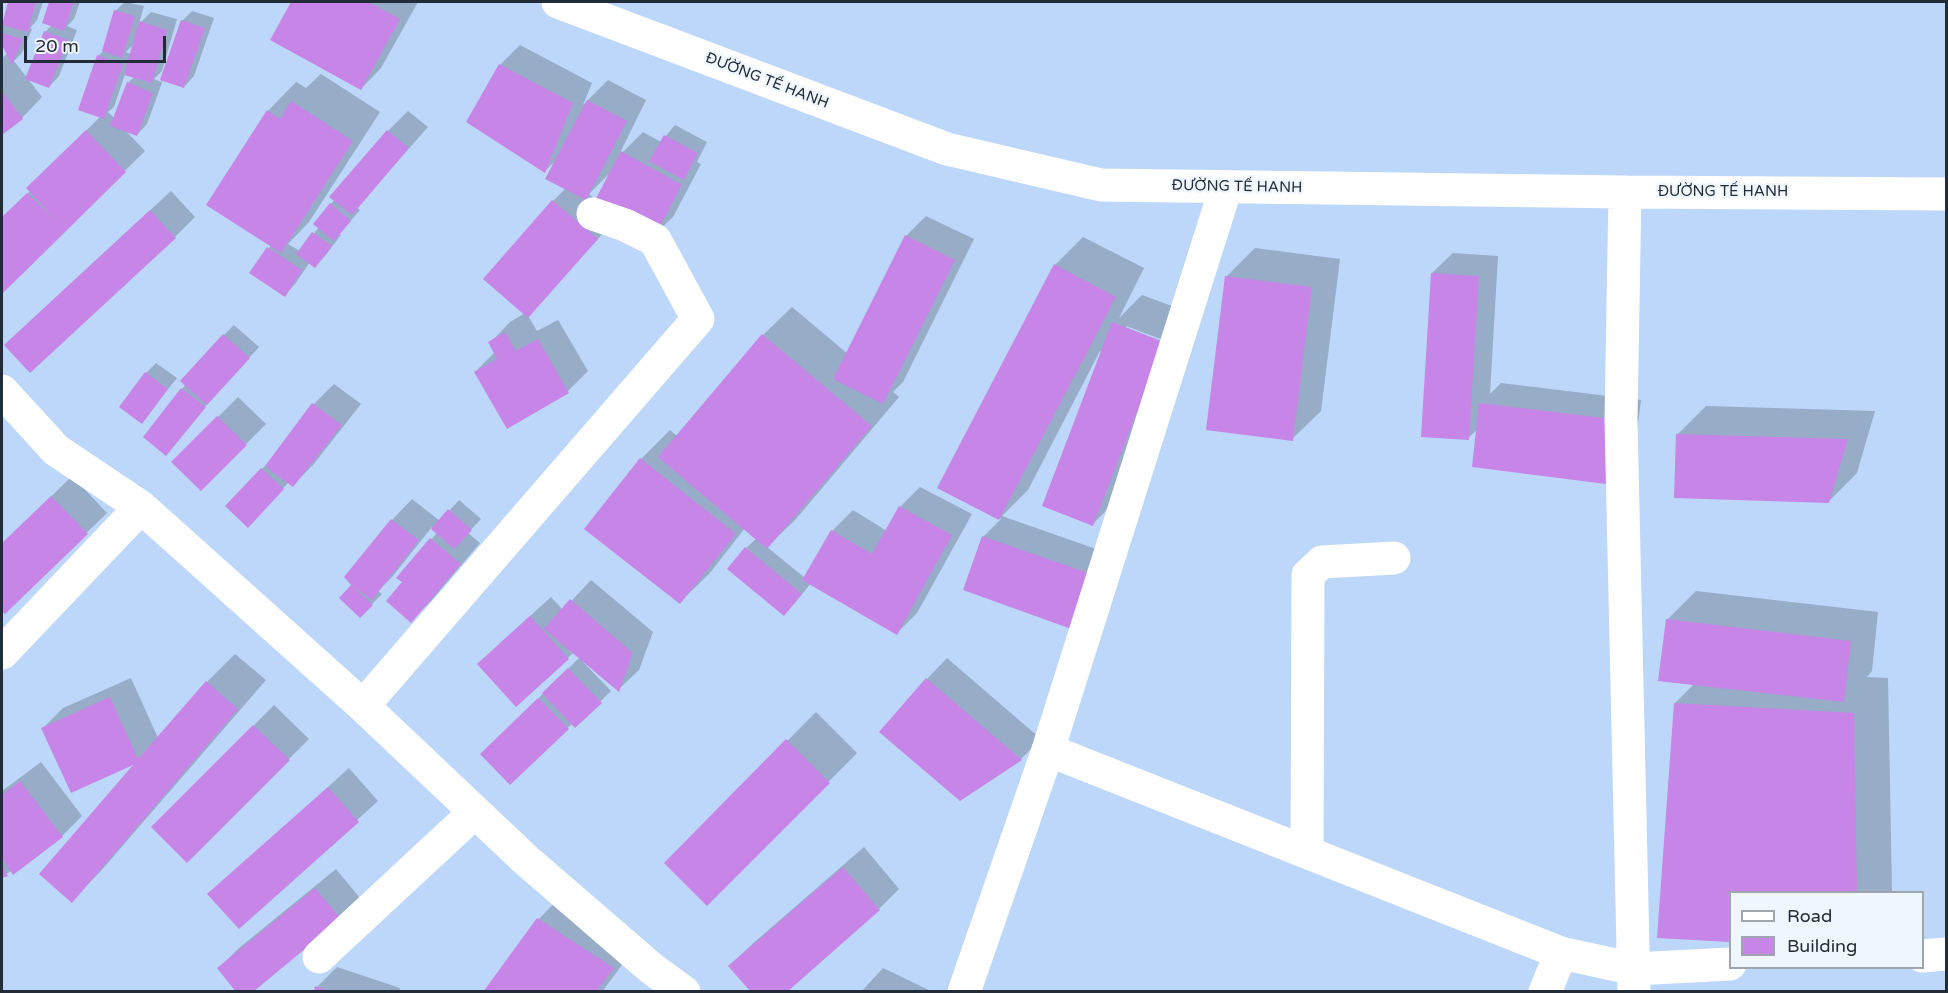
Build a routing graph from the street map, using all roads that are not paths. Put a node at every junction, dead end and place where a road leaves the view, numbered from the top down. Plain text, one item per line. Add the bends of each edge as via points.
1 (558, 2) edge
2 (1226, 187) junction
3 (1625, 192) junction
4 (1947, 194) edge
5 (593, 214) dead end
6 (2, 391) edge
7 (141, 507) junction
8 (1394, 558) dead end
9 (2, 653) edge
10 (363, 706) junction
11 (1048, 750) junction
12 (475, 812) junction
13 (1307, 852) junction
14 (1562, 953) junction
15 (1947, 954) edge
16 (1924, 956) edge
17 (319, 957) dead end
18 (1729, 964) edge
19 (1634, 980) edge
20 (684, 992) edge
21 (964, 992) edge
22 (1545, 992) edge

1 - 2 street, ĐƯỜNG TẾ HANH via 947,149 1101,185
2 - 3 street, ĐƯỜNG TẾ HANH
2 - 11 street
3 - 4 street, ĐƯỜNG TẾ HANH
3 - 19 street via 1621,420
5 - 10 street via 655,240 698,319
6 - 7 street via 56,450
7 - 9 street
7 - 10 street
8 - 13 street via 1322,562 1308,575
10 - 12 street
11 - 13 street
11 - 21 street
12 - 17 street
12 - 20 street via 642,960
13 - 14 street
14 - 19 street
14 - 22 street
15 - 16 street
18 - 19 street

